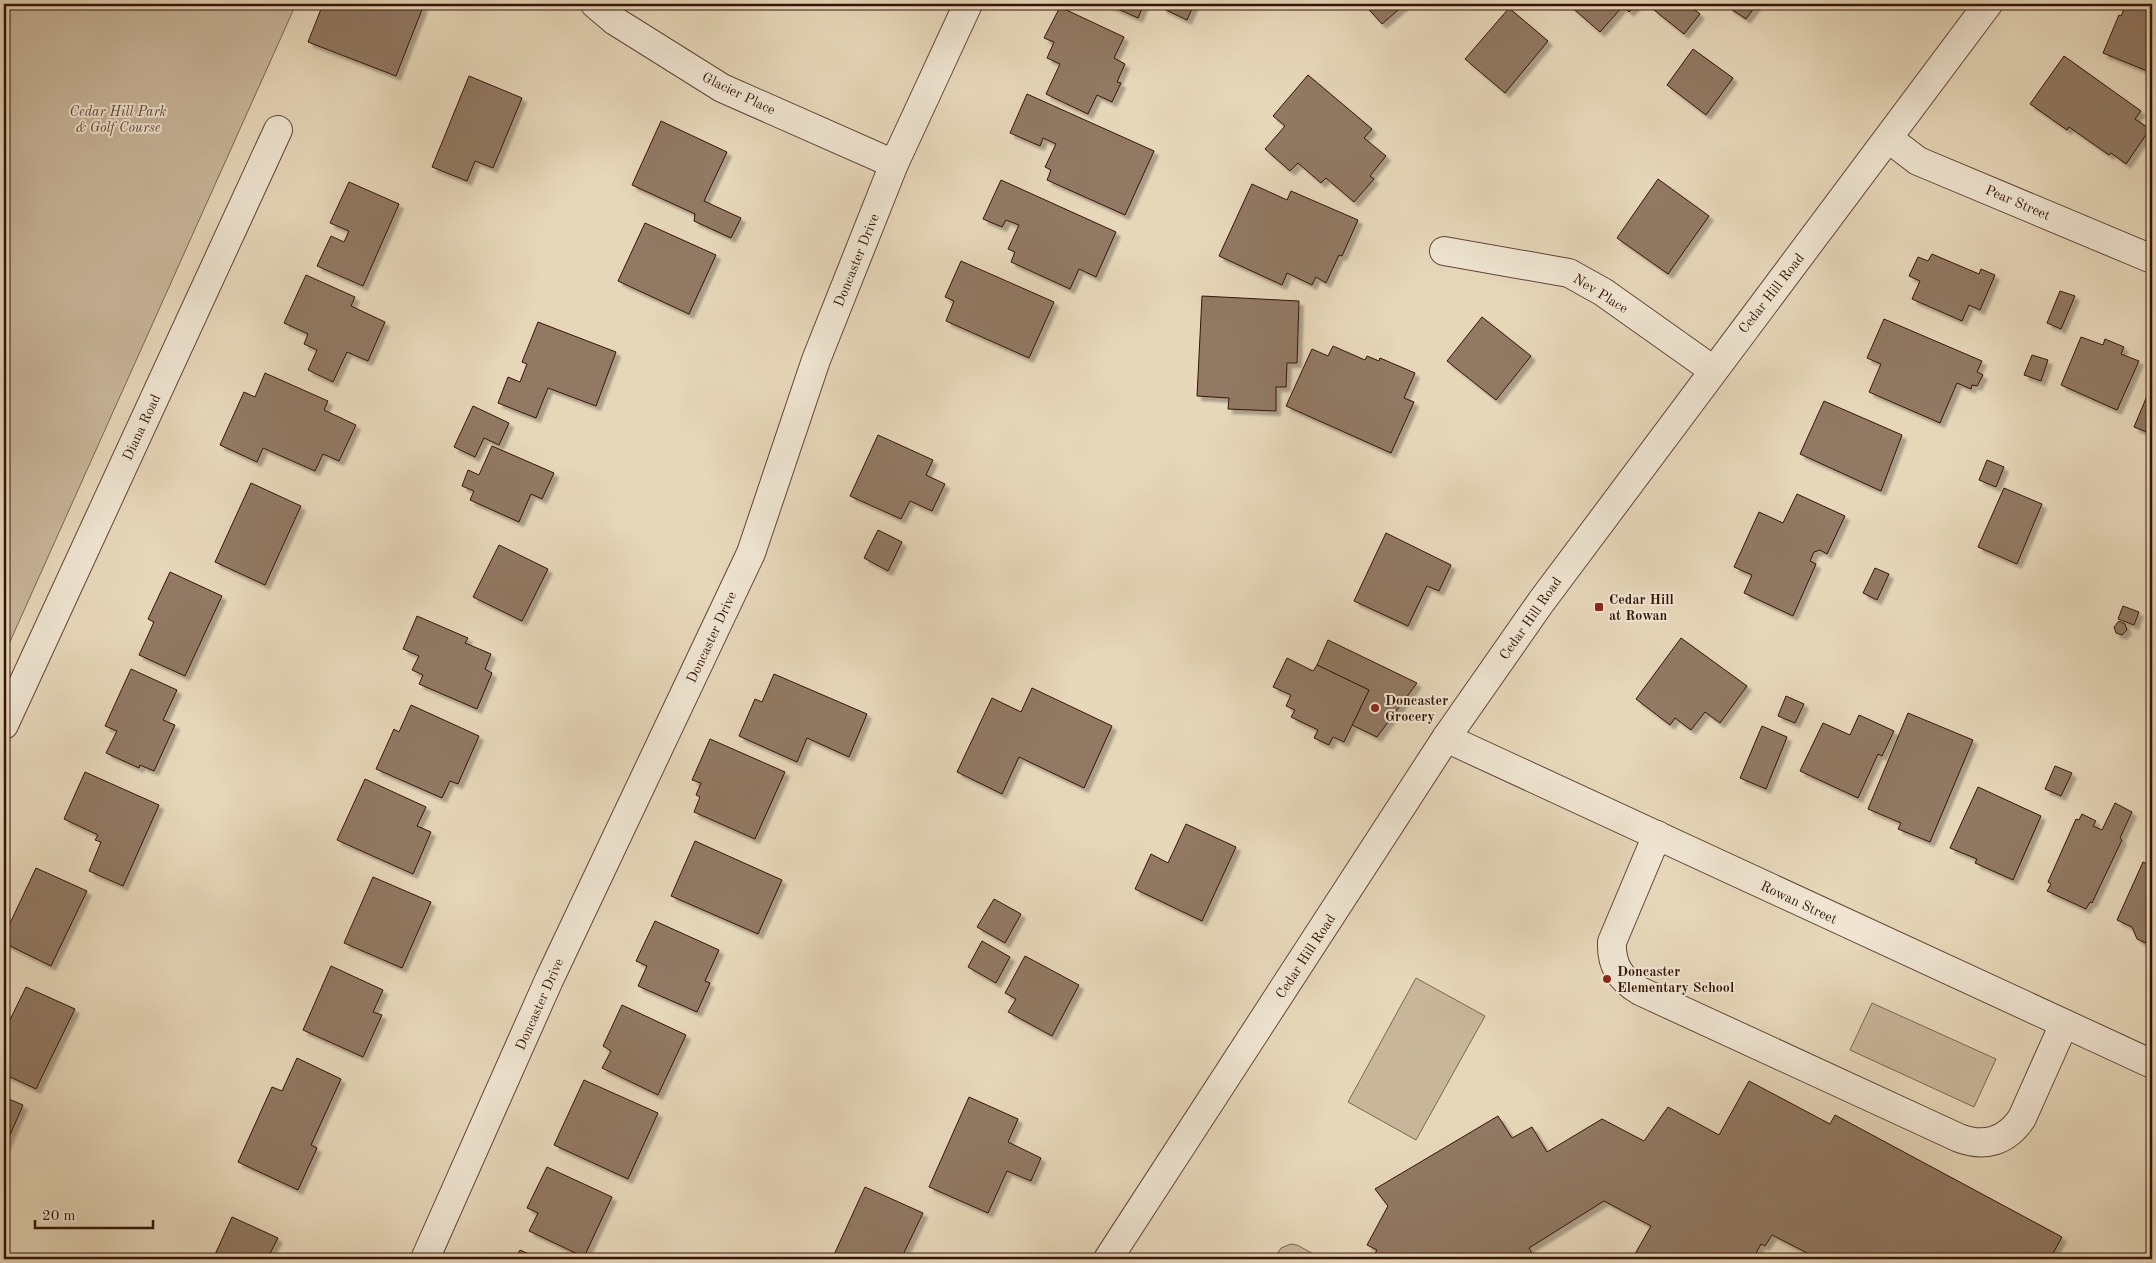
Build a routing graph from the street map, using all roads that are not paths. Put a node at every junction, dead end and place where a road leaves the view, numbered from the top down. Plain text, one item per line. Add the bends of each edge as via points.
1 (595, 4) edge
2 (968, 4) edge
3 (1988, 4) edge
4 (278, 130) dead end
5 (1889, 138) junction
6 (894, 164) junction
7 (1444, 251) dead end
8 (2152, 258) edge
9 (1713, 370) junction
10 (4, 724) edge
11 (1446, 738) junction
12 (1657, 836) junction
13 (2064, 1024) junction
14 (2152, 1064) edge
15 (425, 1259) edge
16 (1108, 1259) edge

1 - 6 street, Glacier Place via 722,88
2 - 6 street, Doncaster Drive
3 - 5 street, Cedar Hill Road
4 - 10 street, Diana Road
5 - 8 street, Pear Street via 1918,161
5 - 9 street, Cedar Hill Road
6 - 15 street, Doncaster Drive via 816,360 751,553 549,980
7 - 9 street, Nev Place via 1569,273 1603,292
9 - 11 street, Cedar Hill Road via 1541,602
11 - 12 street, Rowan Street
11 - 16 street, Cedar Hill Road
12 - 13 street, Rowan Street
12 - 13 street via 1612,942 1611,954 1620,977 1640,991 1959,1138 1983,1143 2006,1136 2019,1123
13 - 14 street, Rowan Street

